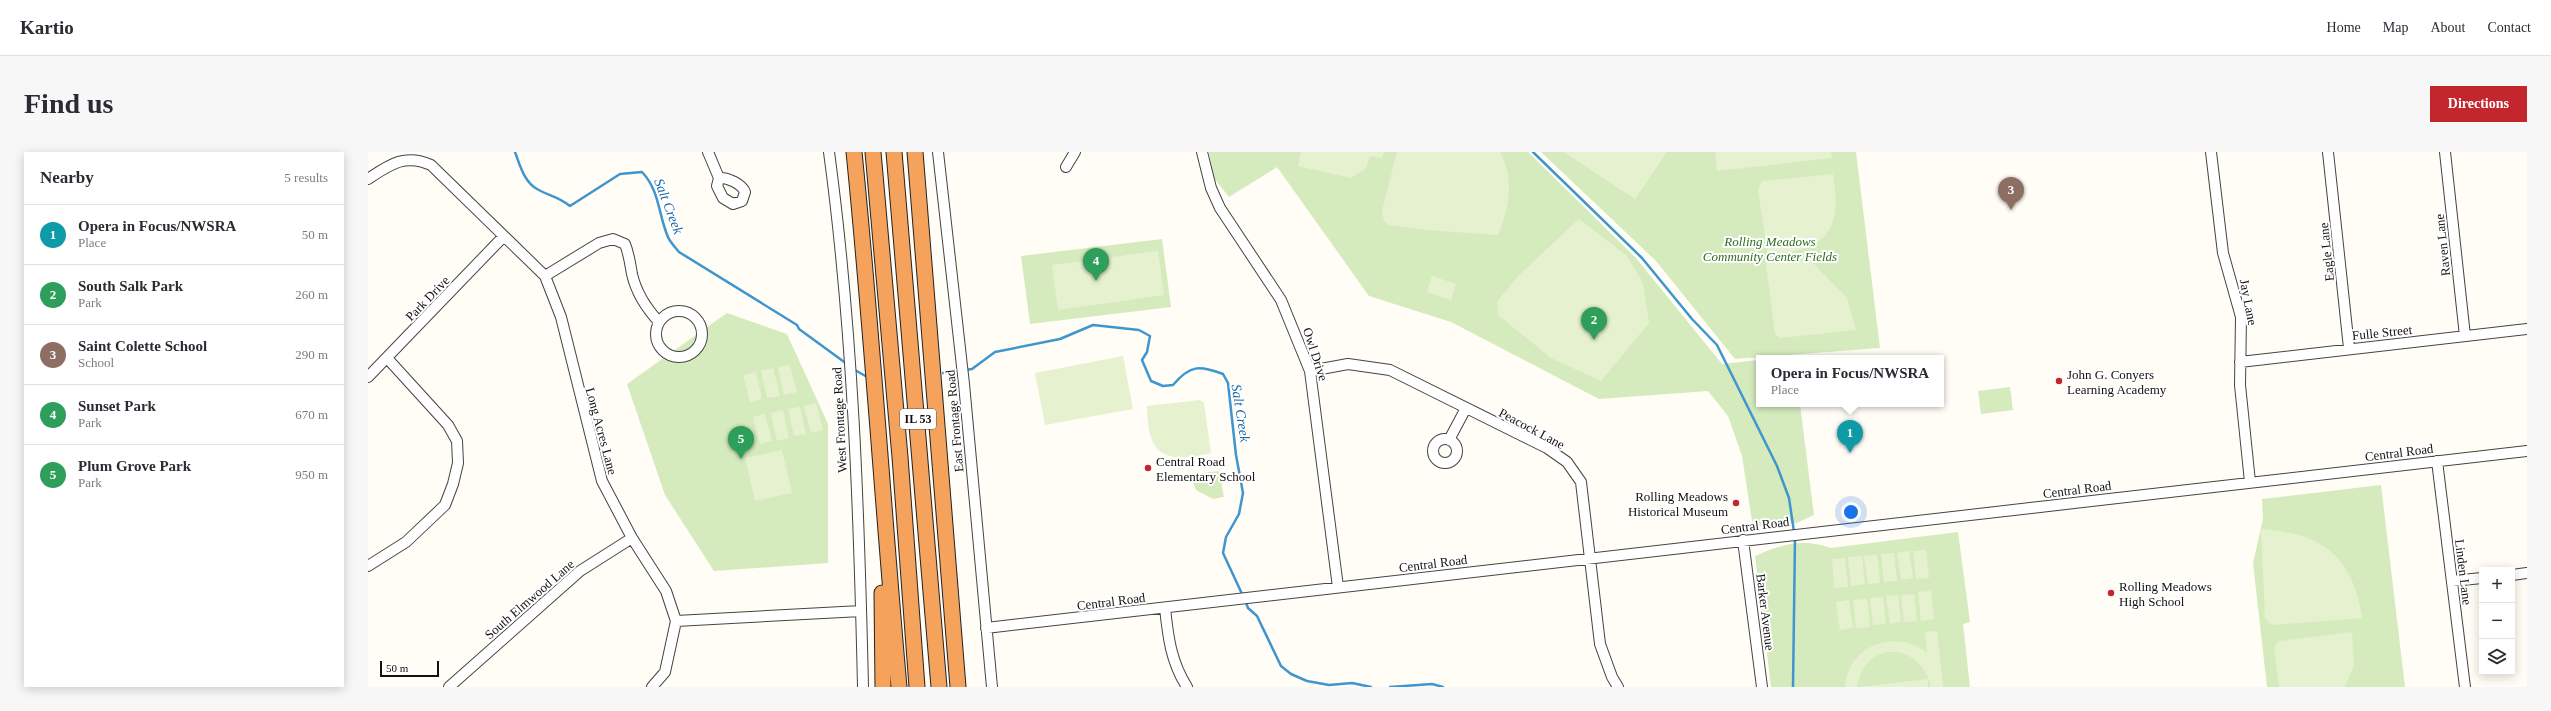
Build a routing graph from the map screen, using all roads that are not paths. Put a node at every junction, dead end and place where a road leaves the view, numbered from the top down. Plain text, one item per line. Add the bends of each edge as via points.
1 (708, 152) edge
2 (829, 152) edge
3 (854, 152) edge
4 (873, 152) edge
5 (894, 152) edge
6 (915, 152) edge
7 (938, 152) edge
8 (1075, 152) edge
9 (1202, 152) edge
10 (2211, 152) edge
11 (2328, 152) edge
12 (2445, 152) edge
13 (1066, 167) dead end
14 (719, 178) dead end
15 (368, 179) edge
16 (504, 236) junction
17 (545, 276) junction
18 (659, 322) junction
19 (2527, 329) edge
20 (2465, 336) junction
21 (2349, 348) junction
22 (387, 358) junction
23 (2240, 362) junction
24 (1310, 371) junction
25 (368, 377) edge
26 (1466, 408) junction
27 (1449, 440) dead end
28 (2527, 450) edge
29 (2437, 461) junction
30 (880, 470) junction
31 (2250, 482) junction
32 (632, 538) junction
33 (1743, 540) junction
34 (1590, 558) junction
35 (368, 566) edge
36 (2527, 573) edge
37 (2515, 575) edge
38 (2479, 578) edge
39 (2452, 581) junction
40 (1338, 587) junction
41 (1165, 608) junction
42 (861, 612) junction
43 (676, 621) junction
44 (986, 628) junction
45 (955, 641) junction
46 (449, 687) edge
47 (652, 687) edge
48 (863, 687) edge
49 (883, 687) edge
50 (899, 687) edge
51 (917, 687) edge
52 (940, 687) edge
53 (958, 687) edge
54 (963, 687) edge
55 (992, 687) edge
56 (1187, 687) edge
57 (1618, 687) edge
58 (1762, 687) edge
59 (2465, 687) edge

1 - 14 street
2 - 42 street, West Frontage Road via 848,353
3 - 30 highway via 868,289
4 - 51 highway, IL 53
5 - 52 highway, IL 53
6 - 45 highway, IL 53
7 - 44 street, East Frontage Road via 962,361
8 - 13 street
9 - 24 street, Owl Drive via 1211,188 1220,208 1281,300
10 - 23 street, Jay Lane via 2223,253 2241,317
11 - 21 street, Eagle Lane
12 - 20 street, Raven Lane
15 - 16 street, Long Acres Lane via 399,160 424,162 436,169
16 - 17 street, Long Acres Lane
16 - 22 street, Park Drive
17 - 18 street via 599,243 613,240 625,244 632,275 641,296
17 - 32 street, Long Acres Lane via 561,317 602,481
18 - 18 street via 656,337 663,350 677,357 697,348 701,341 701,327 692,315 686,312 671,312
19 - 20 street, Fulle Street
20 - 21 street, Fulle Street
21 - 23 street, Fulle Street
22 - 25 street, Park Drive
22 - 35 street via 448,425 457,441 458,463 445,505 406,542
23 - 31 street, Jay Lane
24 - 26 street, Peacock Lane via 1348,364 1378,367 1390,370
24 - 40 street, Owl Drive
26 - 27 street
26 - 34 street, Peacock Lane via 1547,448 1573,469 1581,482
28 - 29 street, Central Road
29 - 31 street, Central Road
29 - 39 street, Linden Lane
30 - 49 highway
30 - 50 highway
31 - 33 street, Central Road
32 - 43 street, Long Acres Lane via 666,591
32 - 46 street, South Elmwood Lane via 580,571
33 - 34 street, Central Road
33 - 58 street, Barker Avenue
34 - 40 street, Central Road
34 - 57 street, Peacock Lane via 1600,644
36 - 37 street
38 - 39 street
39 - 59 street, Linden Lane
40 - 41 street, Central Road
41 - 44 street, Central Road
41 - 56 street via 1172,654 1177,671
42 - 43 street
42 - 48 street, West Frontage Road
43 - 47 street via 665,672
44 - 55 street, East Frontage Road
45 - 53 highway, IL 53
45 - 54 highway

